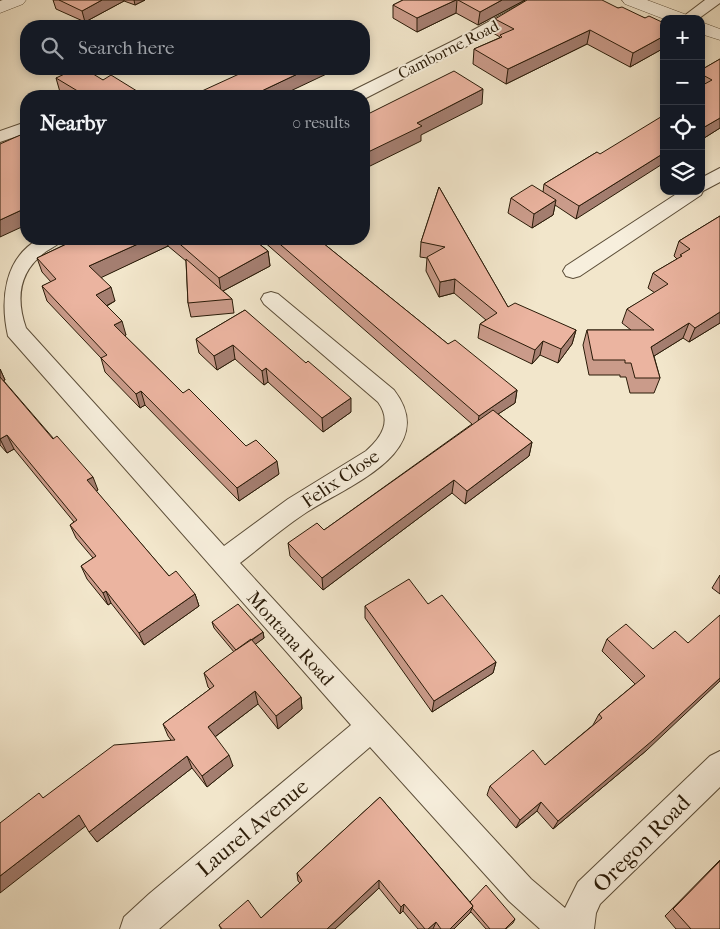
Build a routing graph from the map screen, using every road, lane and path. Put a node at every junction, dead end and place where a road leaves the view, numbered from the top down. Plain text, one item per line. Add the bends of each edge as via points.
1 (17, 0) edge
2 (539, 0) edge
3 (631, 0) edge
4 (715, 0) edge
5 (0, 8) edge
6 (670, 15) edge
7 (694, 15) edge
8 (705, 29) edge
9 (720, 35) edge
10 (368, 90) edge
11 (20, 130) edge
12 (0, 138) edge
13 (720, 174) edge
14 (705, 183) edge
15 (688, 195) edge
16 (43, 245) edge
17 (573, 271) dead end
18 (271, 299) dead end
19 (223, 561) junction
20 (371, 727) junction
21 (720, 766) edge
22 (136, 929) edge
23 (578, 929) edge

1 - 5 street
2 - 10 street, Camborne Road
3 - 6 street
4 - 7 street
8 - 9 street
11 - 12 street
13 - 14 street
15 - 17 street
16 - 19 street, Montana Road via 24,257 6,280 4,311 16,331
18 - 19 street, Felix Close via 386,396 397,418 396,430 391,442 377,456 297,507
19 - 20 street, Montana Road
20 - 22 street, Laurel Avenue via 160,905
20 - 23 street, Montana Road via 520,890 561,926
21 - 23 street, Oregon Road via 589,894 580,911

